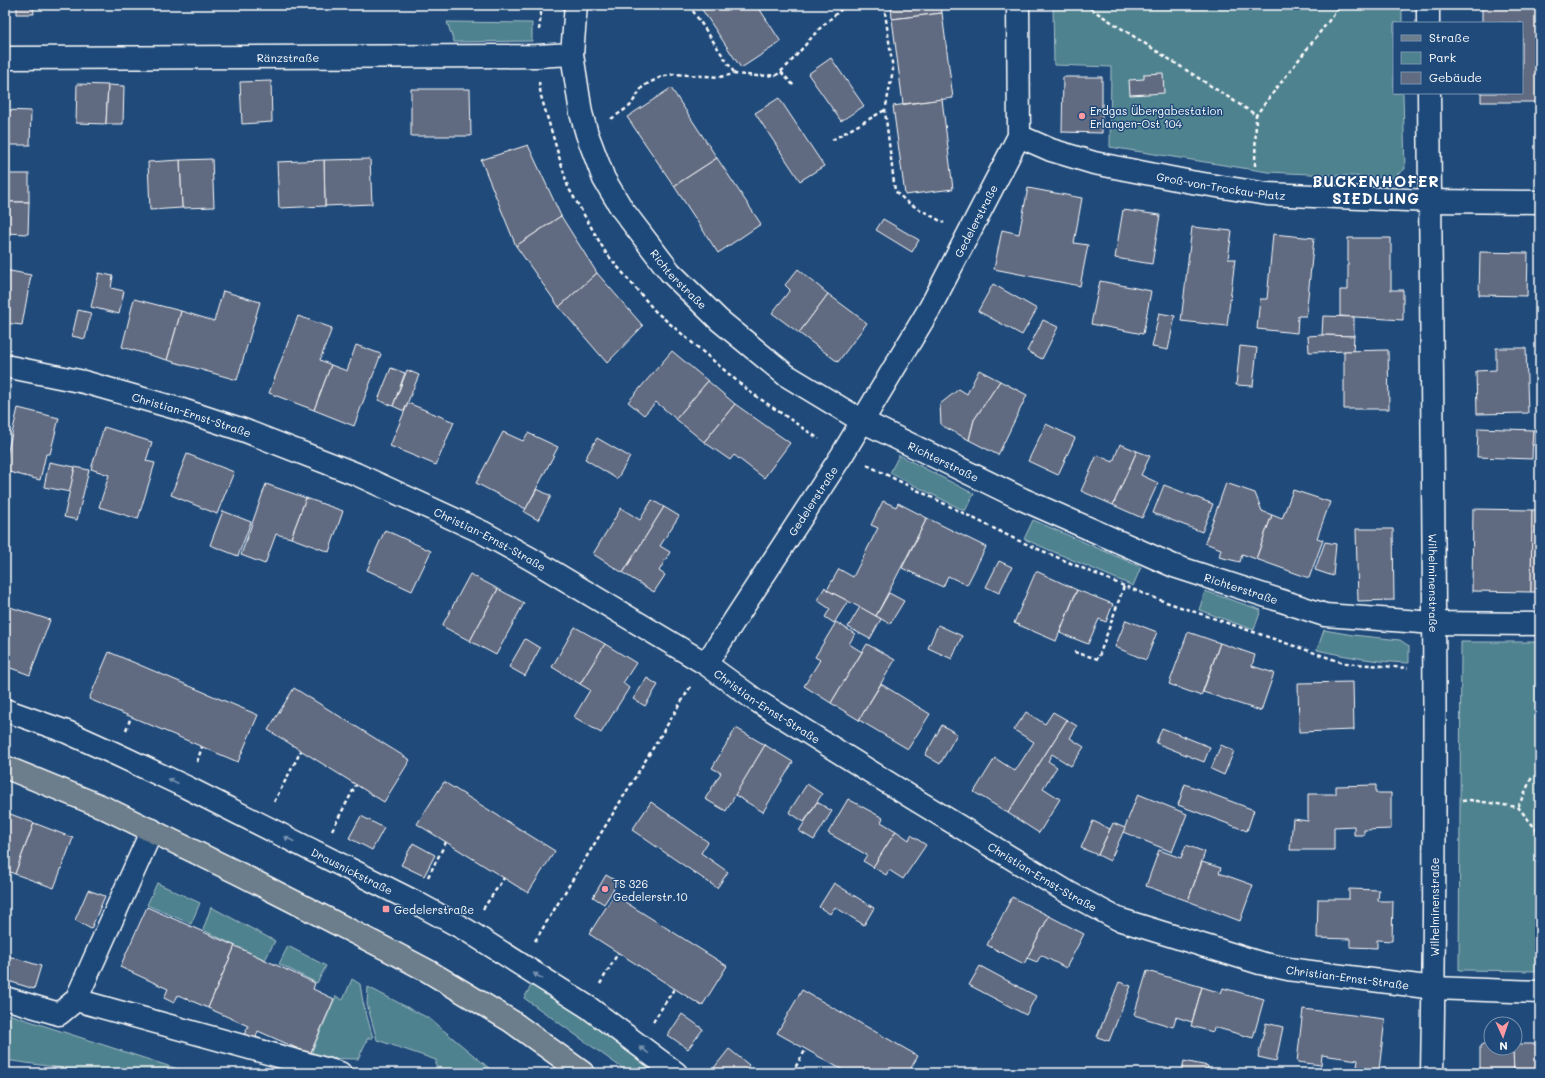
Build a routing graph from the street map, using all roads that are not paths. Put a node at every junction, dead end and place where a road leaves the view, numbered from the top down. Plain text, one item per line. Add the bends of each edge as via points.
1 (576, 5) edge
2 (1018, 5) edge
3 (1428, 5) edge
4 (1428, 22) edge
5 (572, 54) junction
6 (5, 58) edge
7 (1429, 94) edge
8 (1019, 136) junction
9 (1430, 201) junction
10 (1540, 202) edge
11 (5, 366) edge
12 (862, 421) junction
13 (1434, 623) junction
14 (1540, 624) edge
15 (706, 664) junction
16 (5, 710) edge
17 (5, 767) edge
18 (152, 830) junction
19 (1434, 988) junction
20 (1540, 992) edge
21 (5, 998) edge
22 (76, 1000) junction
23 (340, 1073) edge
24 (583, 1073) edge
25 (676, 1073) edge
26 (1432, 1073) edge

1 - 5 street, Richterstraße
2 - 8 street, Gedelerstraße
3 - 4 street
5 - 6 street, Ränzstraße
5 - 12 street, Richterstraße via 581,113 604,179 622,209 670,272 719,320 786,375
7 - 9 street, Wilhelminenstraße
8 - 9 street, Groß-von-Trockau-Platz via 1051,150 1094,163 1185,181 1274,194
8 - 12 street, Gedelerstraße via 930,308
9 - 10 street, Groß-von-Trockau-Platz
9 - 13 street, Wilhelminenstraße
11 - 15 street, Christian-Ernst-Straße via 84,382 179,409 244,430 356,474 482,532
12 - 13 street, Richterstraße via 1022,499 1174,566 1325,615
12 - 15 street, Gedelerstraße
13 - 14 street, Richterstraße
13 - 19 street, Wilhelminenstraße
15 - 19 street, Christian-Ernst-Straße via 754,699 911,797 1069,893 1118,919 1260,963
25 -> 16 street, Drausnickstraße via 588,1008 521,964 415,902 186,788 66,732
17 - 18 main road
18 - 22 street
18 - 24 main road via 428,971 511,1021
19 - 20 street, Christian-Ernst-Straße
19 - 26 street, Wilhelminenstraße
21 - 22 street via 59,1014
22 - 23 street

